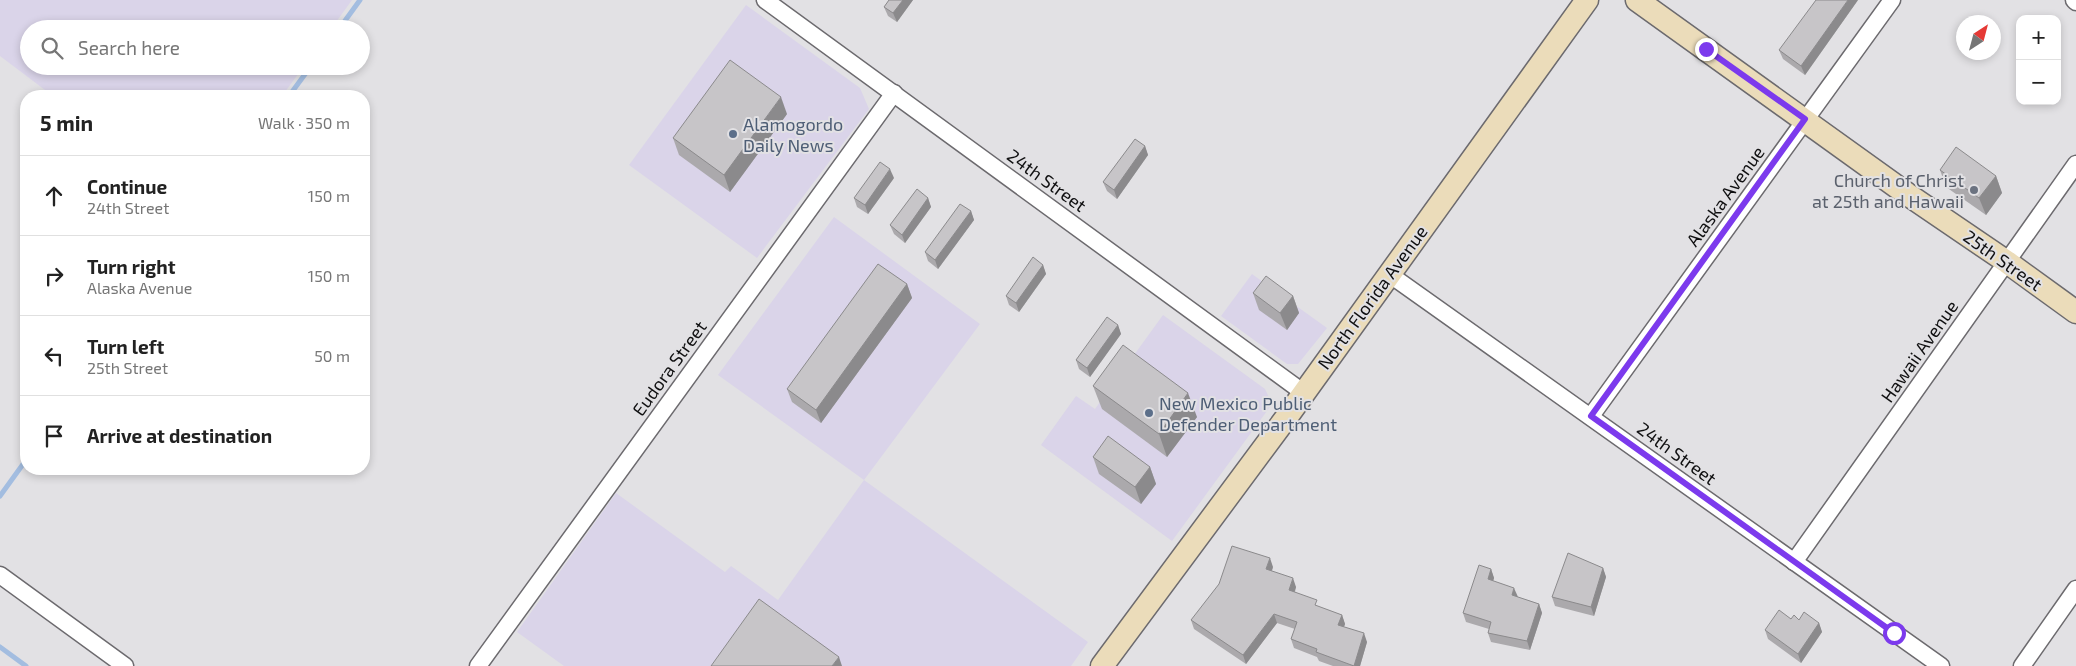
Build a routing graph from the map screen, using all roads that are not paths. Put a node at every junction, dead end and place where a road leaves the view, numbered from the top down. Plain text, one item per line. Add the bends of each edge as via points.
1 (765, 0) edge
2 (1587, 0) edge
3 (1637, 0) edge
4 (1892, 0) edge
5 (894, 93) junction
6 (1805, 119) junction
7 (2076, 164) edge
8 (2007, 262) junction
9 (1389, 274) junction
10 (2076, 312) edge
11 (1304, 393) junction
12 (1591, 416) junction
13 (1794, 562) junction
14 (0, 575) edge
15 (2076, 589) edge
16 (125, 666) edge
17 (478, 666) edge
18 (1102, 666) edge
19 (1941, 666) edge
20 (2022, 666) edge

1 - 5 street, 24th Street
2 - 9 main road, North Florida Avenue
3 - 6 main road, 25th Street
4 - 6 street, Alaska Avenue
5 - 11 street, 24th Street
5 - 17 street, Eudora Street
6 - 8 main road, 25th Street
6 - 12 street, Alaska Avenue
7 - 8 street, Hawaii Avenue
8 - 10 main road, 25th Street
8 - 13 street, Hawaii Avenue
9 - 11 main road, North Florida Avenue
9 - 12 street, 24th Street
11 - 18 main road, North Florida Avenue
12 - 13 street, 24th Street
13 - 19 street, 24th Street
14 - 16 street
15 - 20 street

